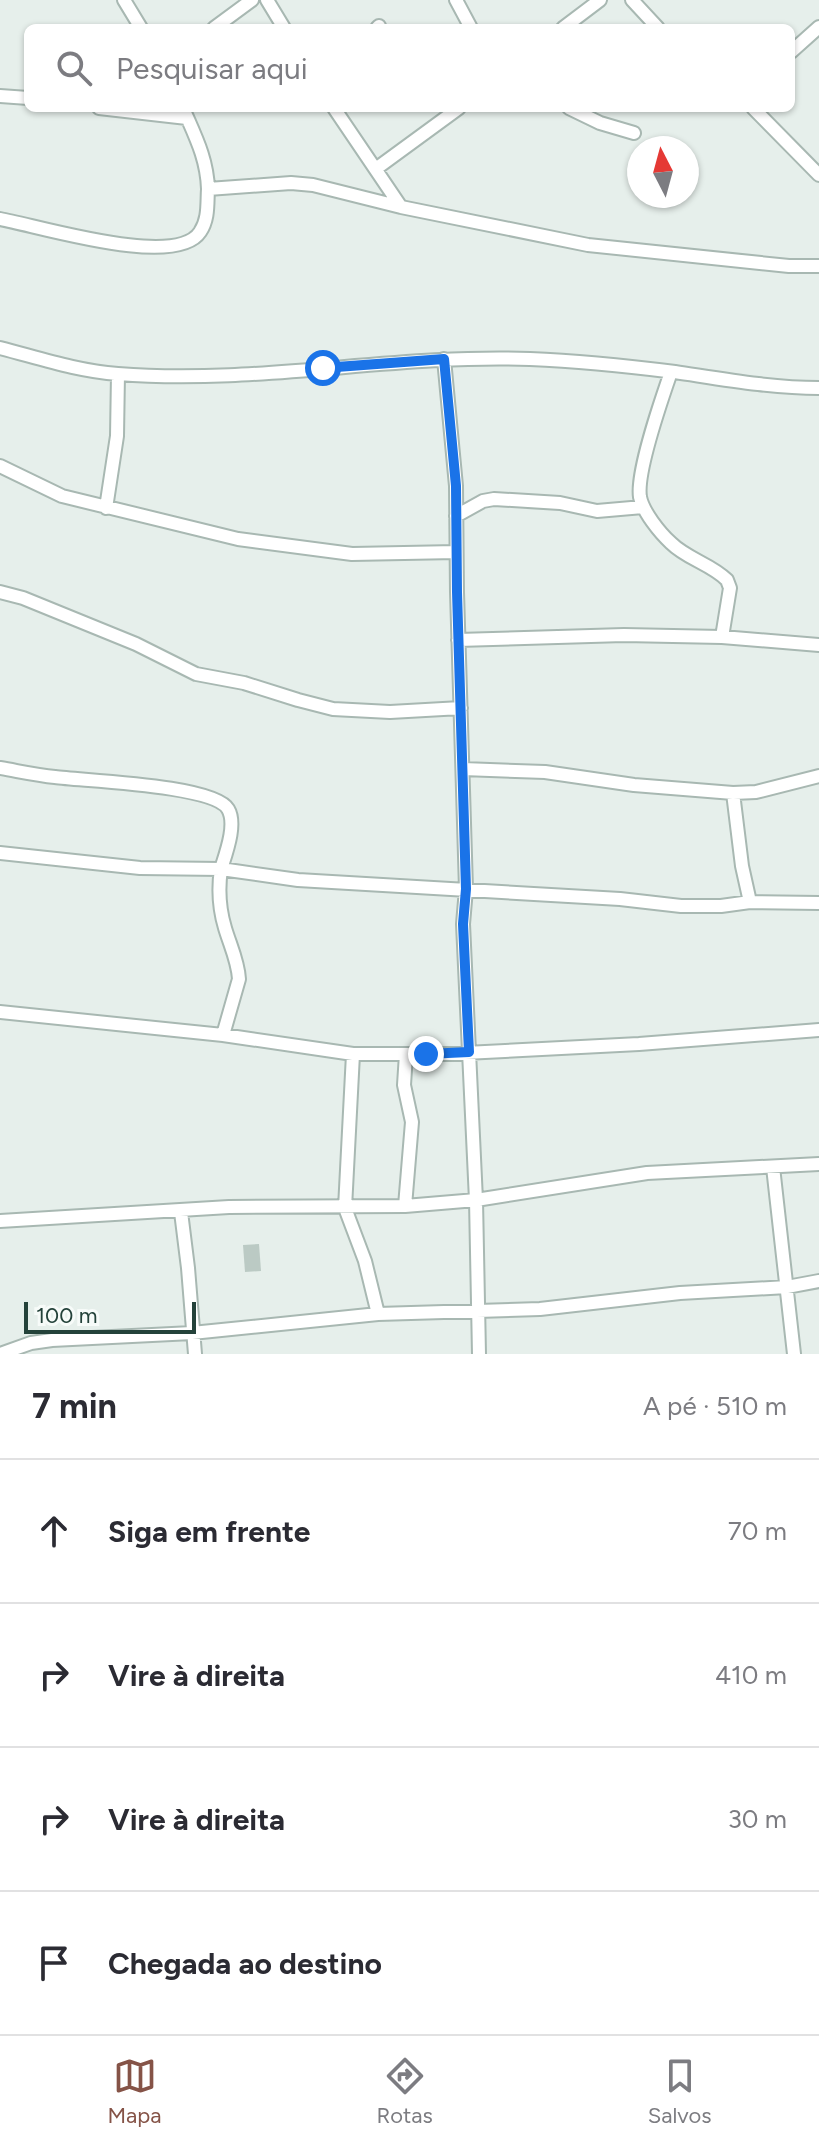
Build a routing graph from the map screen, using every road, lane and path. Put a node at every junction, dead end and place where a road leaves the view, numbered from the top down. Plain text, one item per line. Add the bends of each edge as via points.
1 (124, 0) edge
2 (252, 0) edge
3 (267, 0) edge
4 (456, 0) edge
5 (600, 0) edge
6 (632, 0) edge
7 (139, 24) edge
8 (219, 24) edge
9 (282, 24) edge
10 (469, 24) edge
11 (568, 24) edge
12 (654, 24) edge
13 (819, 27) edge
14 (795, 48) edge
15 (0, 96) edge
16 (24, 98) edge
17 (336, 112) edge
18 (454, 112) edge
19 (577, 112) edge
20 (757, 112) edge
21 (185, 113) edge
22 (634, 133) dead end
23 (377, 168) junction
24 (819, 175) edge
25 (208, 189) junction
26 (401, 207) junction
27 (0, 219) edge
28 (819, 266) edge
29 (0, 348) edge
30 (444, 359) junction
31 (671, 372) junction
32 (118, 374) junction
33 (819, 388) edge
34 (0, 466) edge
35 (643, 507) junction
36 (106, 508) junction
37 (456, 516) junction
38 (456, 552) junction
39 (0, 592) edge
40 (722, 637) junction
41 (458, 640) junction
42 (819, 645) edge
43 (461, 708) junction
44 (0, 768) edge
45 (463, 769) junction
46 (819, 776) edge
47 (733, 793) junction
48 (0, 853) edge
49 (221, 869) junction
50 (466, 889) junction
51 (750, 902) junction
52 (819, 903) edge
53 (0, 1012) edge
54 (819, 1030) edge
55 (223, 1035) junction
56 (469, 1052) junction
57 (353, 1054) junction
58 (406, 1054) junction
59 (819, 1164) edge
60 (773, 1167) junction
61 (476, 1200) junction
62 (405, 1206) junction
63 (345, 1208) junction
64 (181, 1212) junction
65 (0, 1221) edge
66 (819, 1281) edge
67 (787, 1287) junction
68 (478, 1311) junction
69 (378, 1314) junction
70 (192, 1333) junction
71 (0, 1354) edge
72 (195, 1354) edge
73 (479, 1354) edge
74 (794, 1354) edge

1 - 7 street
2 - 8 street
3 - 9 street
4 - 10 street
5 - 11 street
6 - 12 street
13 - 14 street
15 - 16 street
17 - 23 street
18 - 23 street
19 - 22 street
20 - 24 street
21 - 25 street via 207,168
23 - 26 street
25 - 26 street via 313,185
25 - 27 street via 207,216 199,234 152,249
26 - 28 street via 588,245
29 - 32 street
30 - 31 street via 530,359
30 - 32 street via 274,374
30 - 37 street
31 - 33 street
31 - 35 street via 640,484
32 - 36 street via 117,436
34 - 36 street via 62,496
35 - 37 street via 597,511 494,499
35 - 40 street via 670,542 727,580
36 - 38 street via 295,547 352,554
37 - 38 street
38 - 41 street
39 - 43 street via 136,644 196,674 333,709
40 - 41 street
40 - 42 street
41 - 43 street
43 - 45 street
44 - 49 street via 163,788 220,801 232,821
45 - 47 street via 545,772
45 - 50 street
46 - 47 street
47 - 51 street
48 - 49 street via 140,868
49 - 50 street via 298,880
49 - 55 street via 218,895 239,979
50 - 51 street via 681,906
50 - 56 street
51 - 52 street
53 - 55 street
54 - 56 street
55 - 57 street
56 - 58 street
56 - 61 street
57 - 58 street
57 - 63 street
58 - 62 street via 404,1085 412,1122
59 - 60 street
60 - 61 street via 647,1173
60 - 67 street
61 - 62 street
61 - 68 street
62 - 63 street
63 - 64 street
63 - 69 street
64 - 65 street
64 - 70 street
66 - 67 street
67 - 68 street
67 - 74 street
68 - 69 street
68 - 73 street
69 - 70 street
70 - 71 street via 52,1340
70 - 72 street

